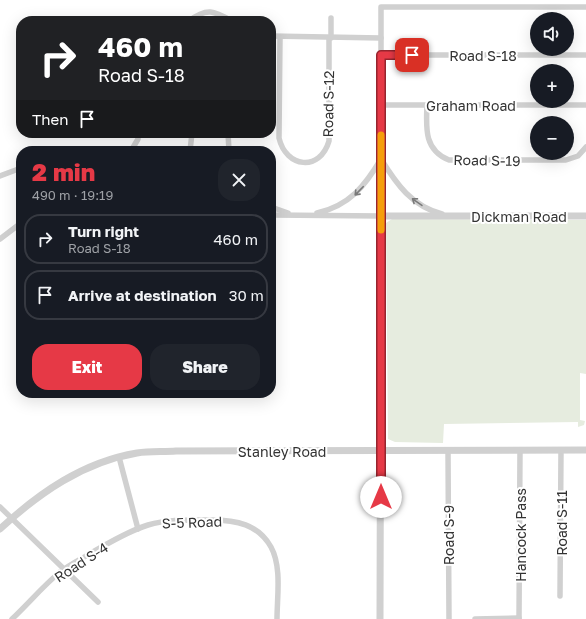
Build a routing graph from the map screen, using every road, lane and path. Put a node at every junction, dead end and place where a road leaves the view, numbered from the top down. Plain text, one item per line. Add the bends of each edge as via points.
1 (586, 7) edge
2 (195, 16) edge
3 (223, 16) edge
4 (331, 18) dead end
5 (276, 37) edge
6 (280, 38) junction
7 (330, 38) junction
8 (381, 38) junction
9 (381, 55) junction
10 (586, 55) edge
11 (380, 105) junction
12 (427, 105) junction
13 (586, 105) edge
14 (586, 147) edge
15 (381, 159) junction
16 (16, 170) edge
17 (0, 176) edge
18 (276, 209) edge
19 (276, 215) edge
20 (296, 215) junction
21 (309, 215) junction
22 (381, 216) junction
23 (452, 216) junction
24 (586, 216) edge
25 (16, 227) edge
26 (0, 238) edge
27 (448, 450) junction
28 (520, 450) junction
29 (561, 450) junction
30 (586, 450) edge
31 (381, 451) junction
32 (119, 457) junction
33 (0, 507) edge
34 (12, 518) junction
35 (0, 529) edge
36 (138, 529) junction
37 (65, 569) junction
38 (560, 596) dead end
39 (98, 602) dead end
40 (12, 619) edge
41 (278, 619) edge
42 (380, 619) edge
43 (449, 619) edge
44 (475, 619) edge
45 (519, 619) edge

1 - 8 street via 381,7
2 - 3 street via 208,11
4 - 7 street, Road S-12
5 - 6 street
6 - 7 street
6 - 7 street, Road S-12 via 279,138 282,148 290,158 304,162 319,158 329,141
7 - 8 street
8 - 9 street
9 - 10 street, Road S-18
9 - 11 street
11 - 12 street, Graham Road
11 - 15 street
12 - 13 street, Graham Road
12 - 14 street, Road S-19 via 430,146 439,156 449,160 566,160 578,156
15 -> 21 street via 364,185 353,196 333,208
15 - 22 street
23 -> 15 street, Dickman Road via 429,210 412,199 400,188
16 - 17 street
18 - 20 street
19 - 20 street
20 - 21 street
21 - 22 street
22 - 23 street, Dickman Road
22 - 31 street
23 - 24 street, Dickman Road
25 - 26 street
27 - 28 street, Stanley Road
27 - 31 street, Stanley Road
27 - 43 street, Road S-9
28 - 29 street, Stanley Road
28 - 45 street, Hancock Pass
29 - 30 street, Stanley Road
29 - 38 street, Road S-11
31 - 32 street, Stanley Road via 154,452
31 - 42 street
32 - 34 street, Stanley Road via 76,473 33,499
32 - 36 street
33 - 34 street
34 - 35 street, Stanley Road
34 - 37 street
36 - 37 street, Road S-4 via 117,538
36 - 41 street, S-5 Road via 160,523 197,520 225,520 248,525 260,533 276,560
37 - 39 street
37 - 40 street, Road S-4
44 - 45 street

